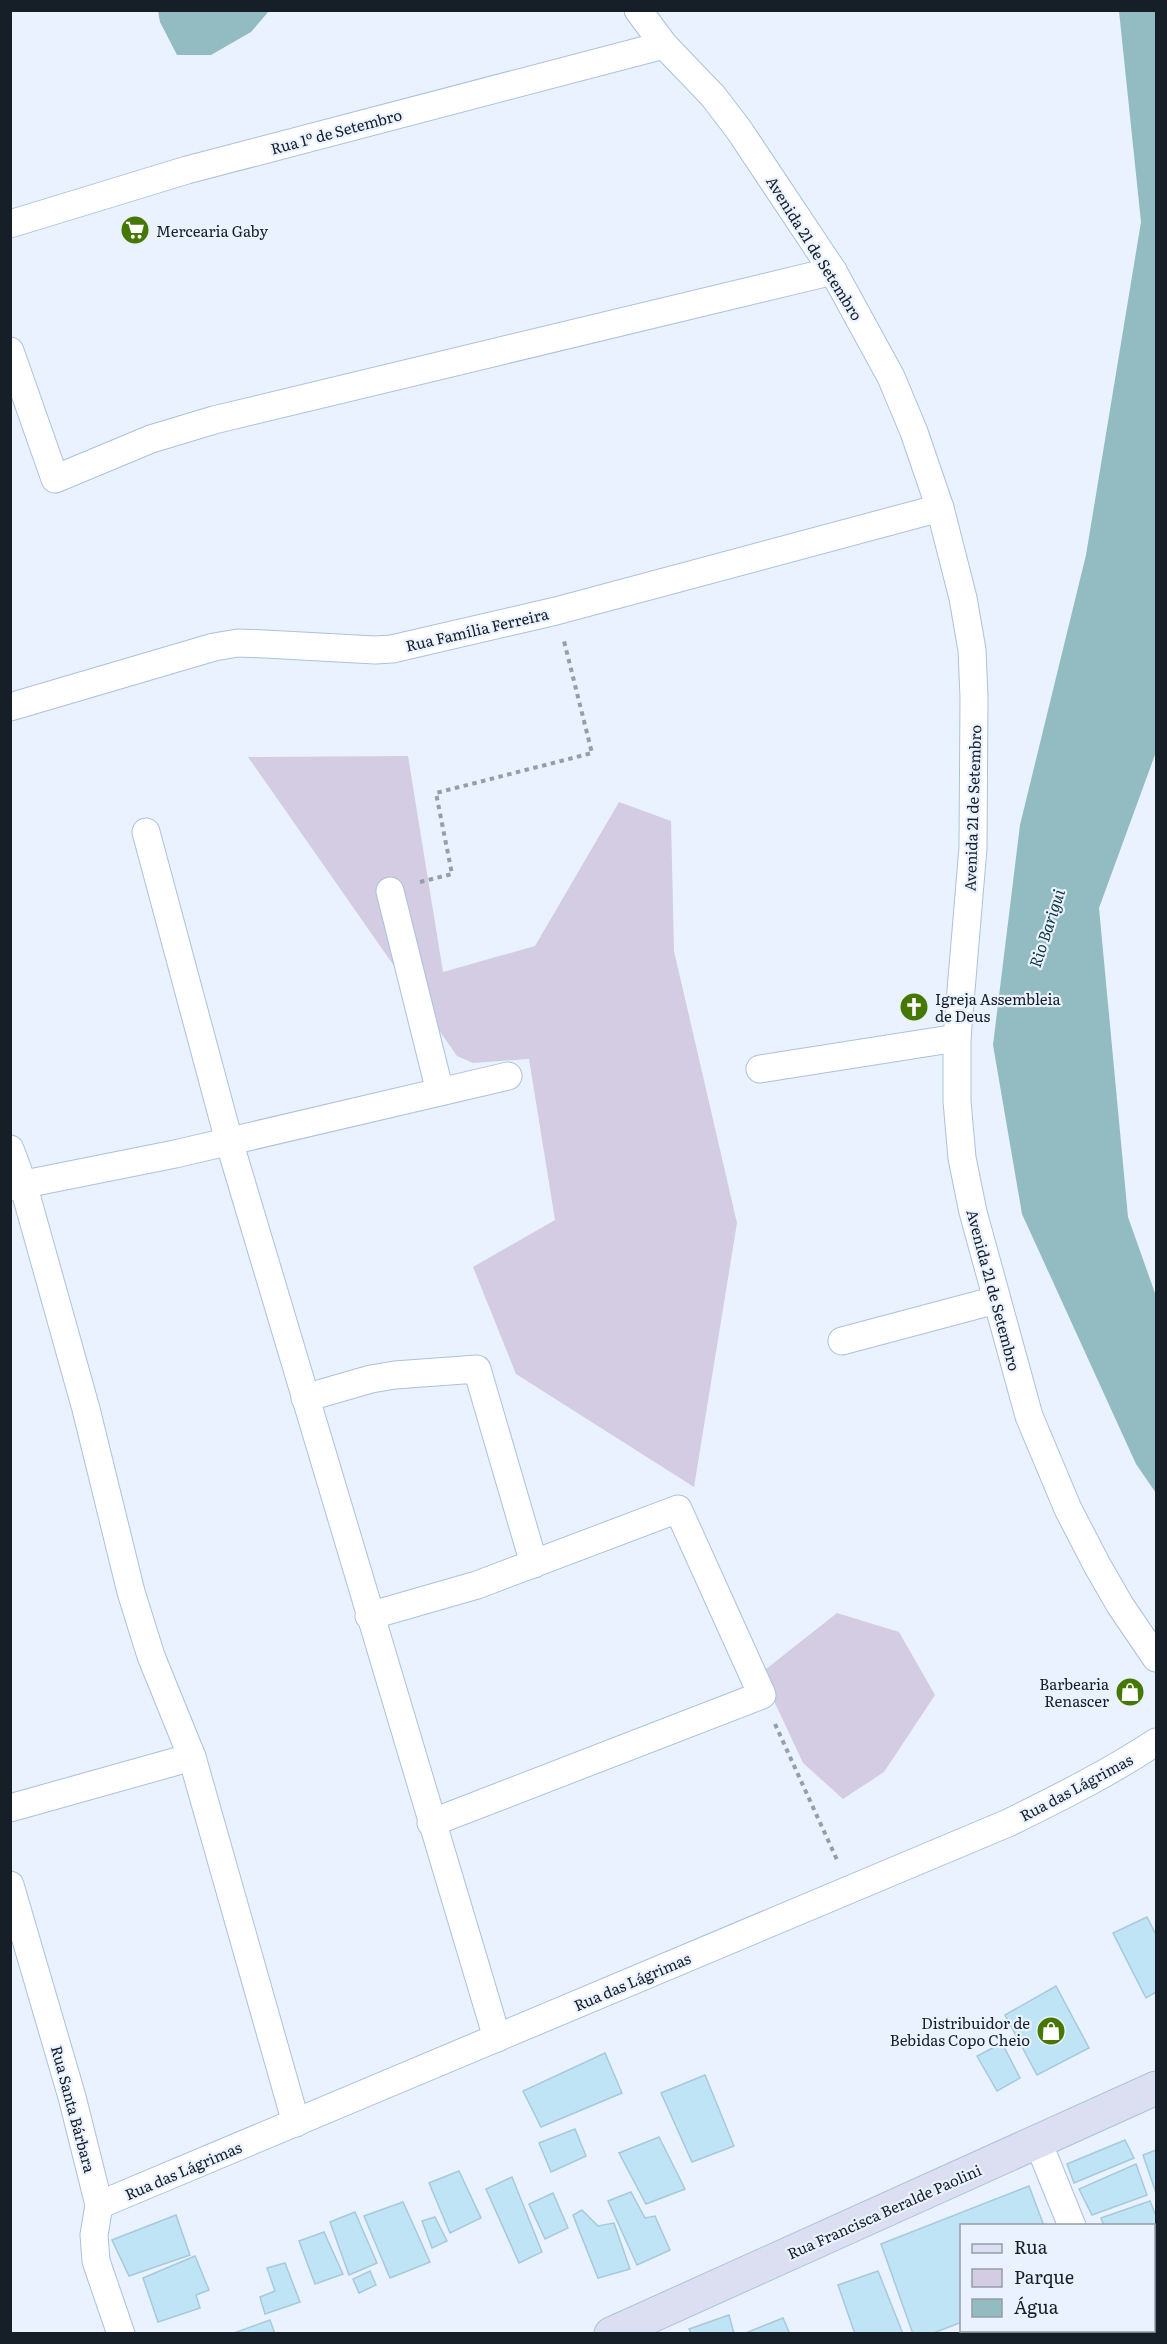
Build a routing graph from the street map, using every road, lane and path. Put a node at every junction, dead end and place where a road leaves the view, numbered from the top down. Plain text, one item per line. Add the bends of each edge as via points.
1 (638, 10) edge
2 (664, 45) junction
3 (10, 224) edge
4 (833, 271) junction
5 (10, 351) edge
6 (940, 508) junction
7 (556, 611) junction
8 (10, 708) edge
9 (146, 832) dead end
10 (452, 874) dead end
11 (390, 891) dead end
12 (957, 1038) junction
13 (760, 1069) dead end
14 (508, 1076) dead end
15 (441, 1092) junction
16 (229, 1141) junction
17 (10, 1149) edge
18 (17, 1186) edge
19 (996, 1300) junction
20 (842, 1341) dead end
21 (305, 1398) junction
22 (534, 1564) junction
23 (369, 1616) junction
24 (1156, 1658) edge
25 (762, 1695) junction
26 (1156, 1742) edge
27 (192, 1757) junction
28 (10, 1808) edge
29 (431, 1823) junction
30 (10, 1885) edge
31 (850, 1890) junction
32 (497, 2038) junction
33 (1156, 2088) edge
34 (296, 2123) junction
35 (1038, 2142) junction
36 (99, 2205) junction
37 (1071, 2224) edge
38 (121, 2334) edge
39 (611, 2334) edge

1 - 2 street, Avenida 21 de Setembro
2 - 3 street, Rua 1º de Setembro via 177,173
2 - 4 street, Avenida 21 de Setembro via 739,130
4 - 5 street via 213,420 152,439 55,479
4 - 6 street, Avenida 21 de Setembro via 891,377
6 - 7 street, Rua Família Ferreira
6 - 12 street, Avenida 21 de Setembro via 963,598 972,650 974,697 973,848
7 - 8 street, Rua Família Ferreira via 375,650 238,643 214,647
7 - 10 path via 592,753 436,794
9 - 16 street
11 - 15 street
12 - 13 street
12 - 19 street, Avenida 21 de Setembro via 962,1158
14 - 15 street
15 - 16 street
16 - 18 street
16 - 21 street
17 - 18 street
18 - 27 street via 86,1409 130,1592
19 - 20 street
19 - 24 street, Avenida 21 de Setembro via 1029,1416 1068,1509 1120,1605
21 - 22 street via 371,1379 477,1369
21 - 23 street
22 - 23 street
22 - 25 street via 678,1509
23 - 29 street
25 - 29 street
25 - 31 path
26 - 31 street, Rua das Lágrimas via 1071,1793
27 - 28 street
27 - 34 street
29 - 32 street
30 - 36 street, Rua Santa Bárbara
31 - 32 street, Rua das Lágrimas
32 - 34 street, Rua das Lágrimas
33 - 35 main road, Rua Francisca Beralde Paolini
34 - 36 street, Rua das Lágrimas
35 - 37 street
35 - 39 main road, Rua Francisca Beralde Paolini
36 - 38 street, Rua Santa Bárbara via 94,2235 96,2261

